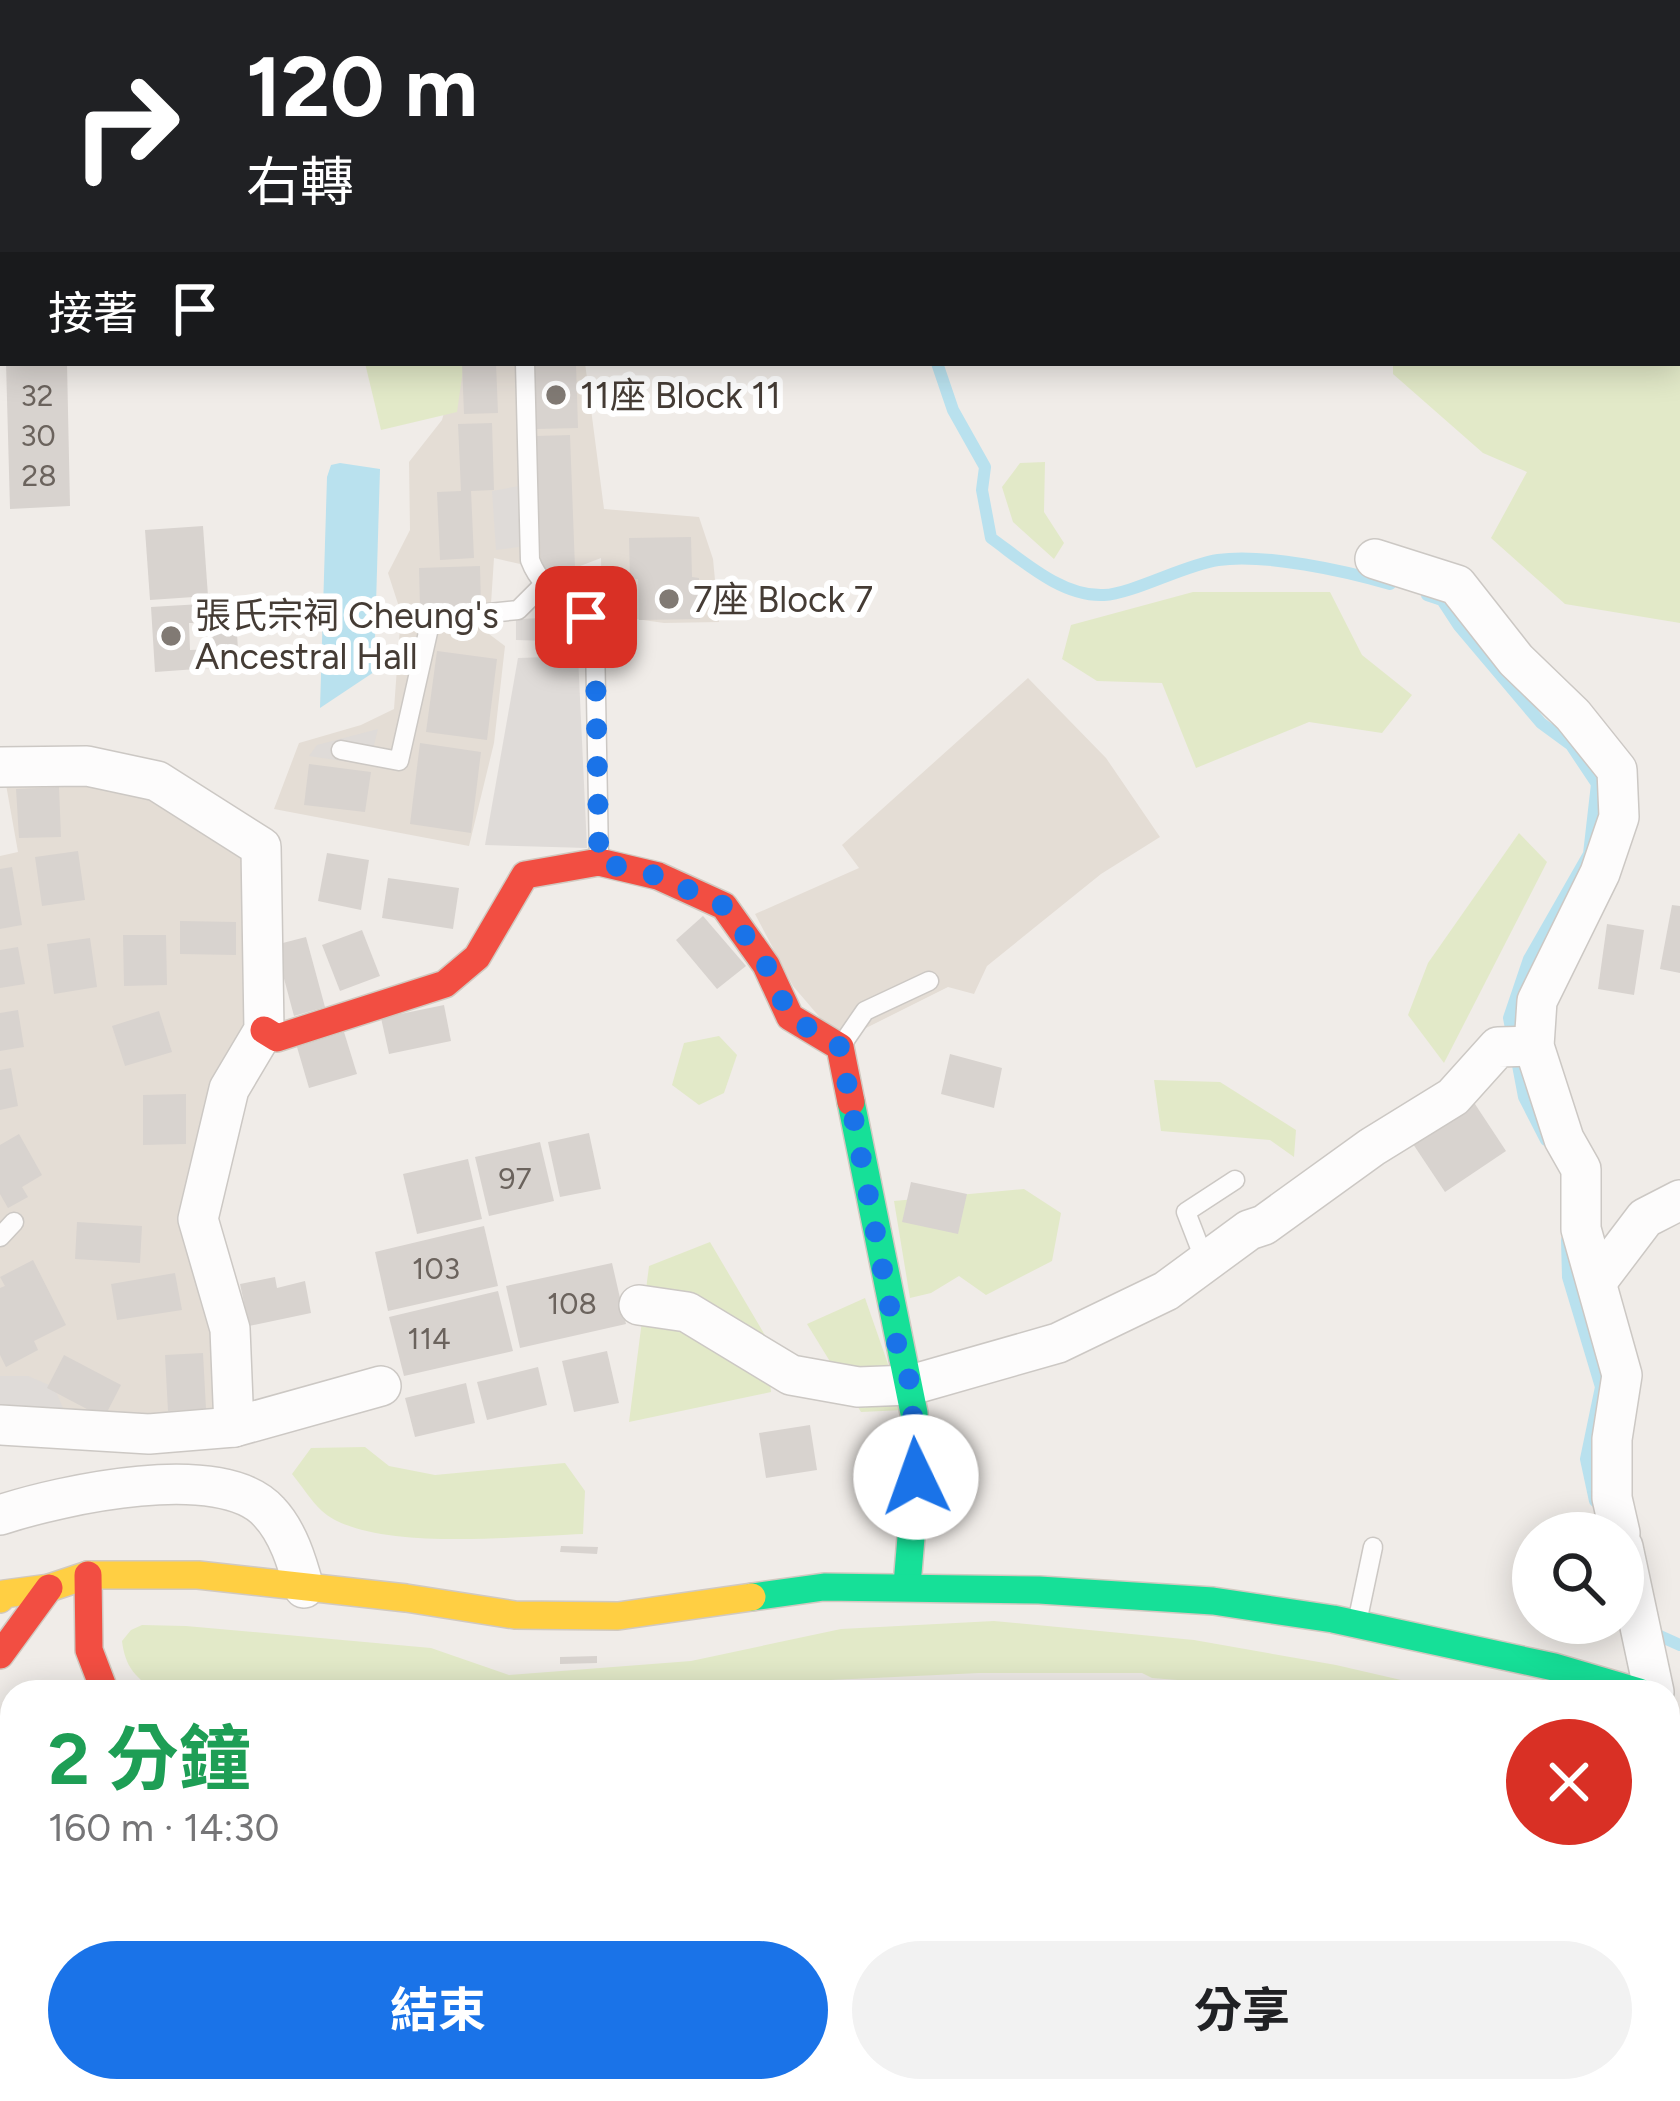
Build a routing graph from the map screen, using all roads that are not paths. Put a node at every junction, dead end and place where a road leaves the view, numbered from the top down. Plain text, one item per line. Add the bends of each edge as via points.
1 (525, 366) edge
2 (1375, 559) dead end
3 (543, 585) junction
4 (341, 750) dead end
5 (0, 767) edge
6 (599, 862) junction
7 (929, 981) dead end
8 (263, 1030) junction
9 (1519, 1046) junction
10 (840, 1047) junction
11 (1235, 1180) dead end
12 (1680, 1200) edge
13 (1205, 1261) junction
14 (1598, 1280) junction
15 (639, 1305) dead end
16 (381, 1385) dead end
17 (911, 1385) junction
18 (0, 1425) edge
19 (234, 1427) junction
20 (1615, 1512) edge
21 (0, 1515) edge
22 (1373, 1546) dead end
23 (88, 1575) junction
24 (907, 1585) junction
25 (50, 1588) junction
26 (304, 1588) junction
27 (2, 1594) edge
28 (1357, 1624) junction
29 (1644, 1639) edge
30 (0, 1655) edge
31 (100, 1680) edge
32 (1599, 1680) edge
33 (1652, 1680) edge

1 - 3 lane via 530,560
2 - 9 street via 1457,585 1617,770 1619,817 1600,873
3 - 4 lane via 518,610 431,619 399,761
3 - 6 lane via 578,607 592,627
5 - 8 street via 87,766 158,781 261,848
6 - 8 main road via 525,875 477,957 445,985 278,1038
6 - 10 main road via 658,876 724,906 790,1017
7 - 10 lane via 865,1011
8 - 19 street via 229,1089 198,1219 230,1329
9 - 13 street
9 - 14 street via 1581,1168 1581,1229
10 - 17 main road
11 - 13 lane via 1186,1212
12 - 14 street via 1645,1218
13 - 17 street via 1166,1291 1058,1343
14 - 20 street via 1622,1375 1612,1439
15 - 17 street via 687,1312 791,1375 858,1387
16 - 19 street
17 - 24 main road via 916,1477
18 - 19 street via 149,1434
21 - 26 street via 87,1493 228,1486 268,1509
22 - 28 lane
23 - 25 main road
23 - 26 main road via 198,1575
23 - 31 main road via 84,1630
24 - 26 main road via 824,1587 618,1616 515,1615
24 - 28 main road via 1213,1601
25 - 27 main road
25 - 30 main road
28 - 32 main road
29 - 33 street

